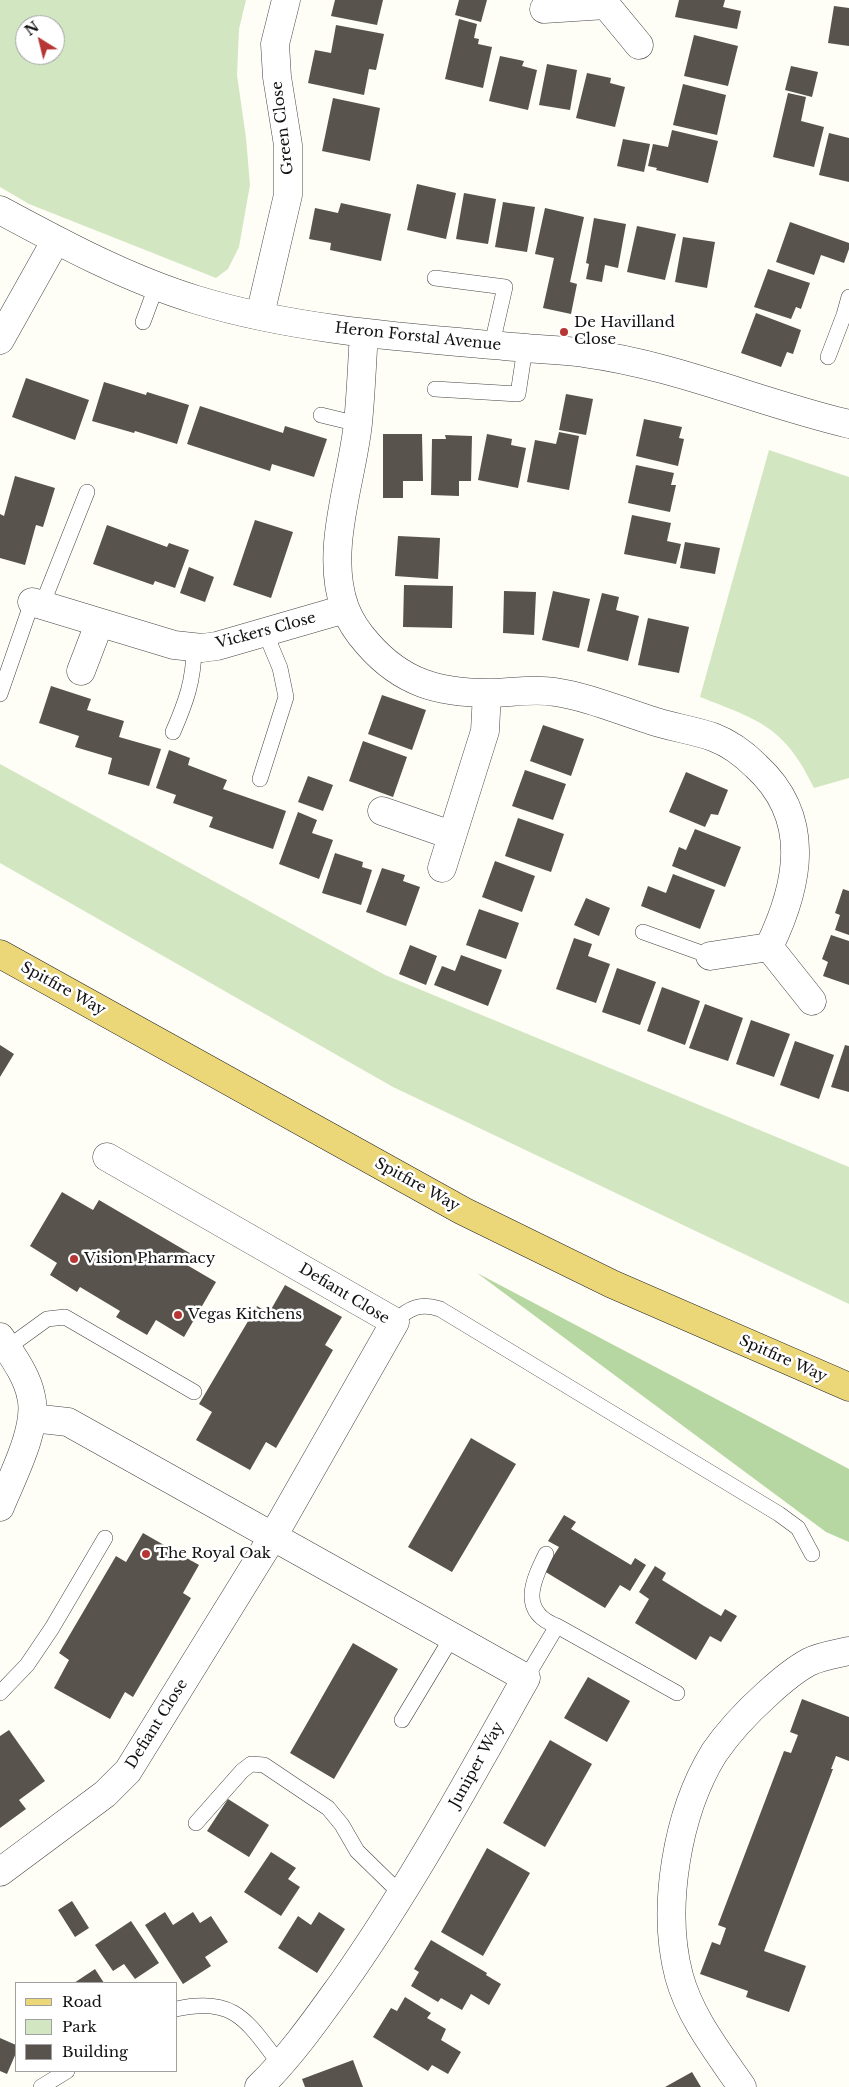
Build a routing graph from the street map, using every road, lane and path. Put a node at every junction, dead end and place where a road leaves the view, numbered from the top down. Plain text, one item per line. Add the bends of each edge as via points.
1 (286, 0) edge
2 (607, 3) edge
3 (544, 8) dead end
4 (639, 45) dead end
5 (0, 210) edge
6 (56, 240) junction
7 (435, 278) dead end
8 (156, 287) junction
9 (849, 297) edge
10 (260, 315) junction
11 (847, 316) edge
12 (143, 322) dead end
13 (364, 334) junction
14 (0, 340) edge
15 (492, 344) junction
16 (525, 348) junction
17 (828, 357) dead end
18 (435, 389) dead end
19 (321, 415) dead end
20 (358, 424) junction
21 (849, 424) edge
22 (87, 492) dead end
23 (37, 604) junction
24 (345, 609) junction
25 (99, 624) junction
26 (265, 632) junction
27 (194, 647) junction
28 (80, 670) dead end
29 (487, 693) junction
30 (0, 694) edge
31 (173, 732) dead end
32 (260, 779) dead end
33 (382, 811) dead end
34 (451, 835) junction
35 (442, 868) dead end
36 (642, 932) dead end
37 (769, 947) junction
38 (0, 954) edge
39 (710, 956) joint
40 (812, 1001) dead end
41 (107, 1157) dead end
42 (395, 1322) junction
43 (3, 1343) edge
44 (849, 1387) edge
45 (194, 1392) dead end
46 (32, 1418) junction
47 (0, 1507) edge
48 (105, 1538) dead end
49 (272, 1538) junction
50 (546, 1554) dead end
51 (812, 1554) dead end
52 (557, 1626) junction
53 (452, 1636) junction
54 (849, 1651) edge
55 (526, 1678) junction
56 (0, 1693) edge
57 (677, 1693) dead end
58 (402, 1720) dead end
59 (196, 1823) dead end
60 (0, 1872) edge
61 (401, 1894) junction
62 (178, 2008) edge
63 (280, 2064) junction
64 (65, 2072) edge
65 (41, 2087) edge
66 (259, 2087) edge
67 (742, 2087) edge

1 - 10 street, Green Close via 275,44 288,145 288,195
2 - 3 street
2 - 4 street
5 - 6 street, Heron Forstal Avenue
6 - 8 street, Heron Forstal Avenue
6 - 14 street
7 - 15 lane via 505,287
8 - 10 street, Heron Forstal Avenue
8 - 12 lane
9 - 11 lane
10 - 13 street, Heron Forstal Avenue
11 - 17 lane
13 - 15 street, Heron Forstal Avenue
13 - 20 street
15 - 16 street, Heron Forstal Avenue
16 - 18 lane via 518,394
16 - 21 street, Heron Forstal Avenue via 584,353 665,369 800,412
19 - 20 lane
20 - 24 street via 339,543 338,571
22 - 23 lane
23 - 25 street, Vickers Close
23 - 30 lane
24 - 26 street, Vickers Close
24 - 29 street via 354,626 377,654 406,677 444,689
25 - 27 street, Vickers Close via 174,645
25 - 28 street
26 - 27 street, Vickers Close via 217,646
26 - 32 lane via 280,668 286,697
27 - 31 lane via 191,684
29 - 34 street via 484,731
29 - 37 street via 553,691 574,696 714,738 748,758 782,796 794,841 796,868 793,883
33 - 34 street
34 - 35 street
36 - 39 lane
37 - 39 street
37 - 40 street
38 - 44 main road, Spitfire Way via 463,1211 612,1284
41 - 42 street, Defiant Close
42 - 49 street, Defiant Close
42 - 51 lane via 414,1308 428,1305 440,1309 780,1514 798,1528
43 - 45 lane via 47,1319 65,1317
43 - 46 street via 32,1396
46 - 47 street
46 - 49 street via 68,1422
48 - 56 lane via 27,1665
49 - 53 street
49 - 60 street, Defiant Close via 128,1771 105,1794
50 - 52 lane via 533,1582 531,1595 536,1611
52 - 55 lane
52 - 57 lane
53 - 55 street
53 - 58 lane
54 - 67 street via 810,1662 779,1683 744,1715 715,1753 699,1782 679,1845 671,1924 679,1978 701,2026
55 - 61 street, Juniper Way
59 - 61 lane via 242,1771 251,1764 264,1765 328,1808 357,1851
61 - 63 street, Juniper Way via 372,1941
62 - 63 lane via 210,2005 242,2017
63 - 66 street, Juniper Way
64 - 65 lane

